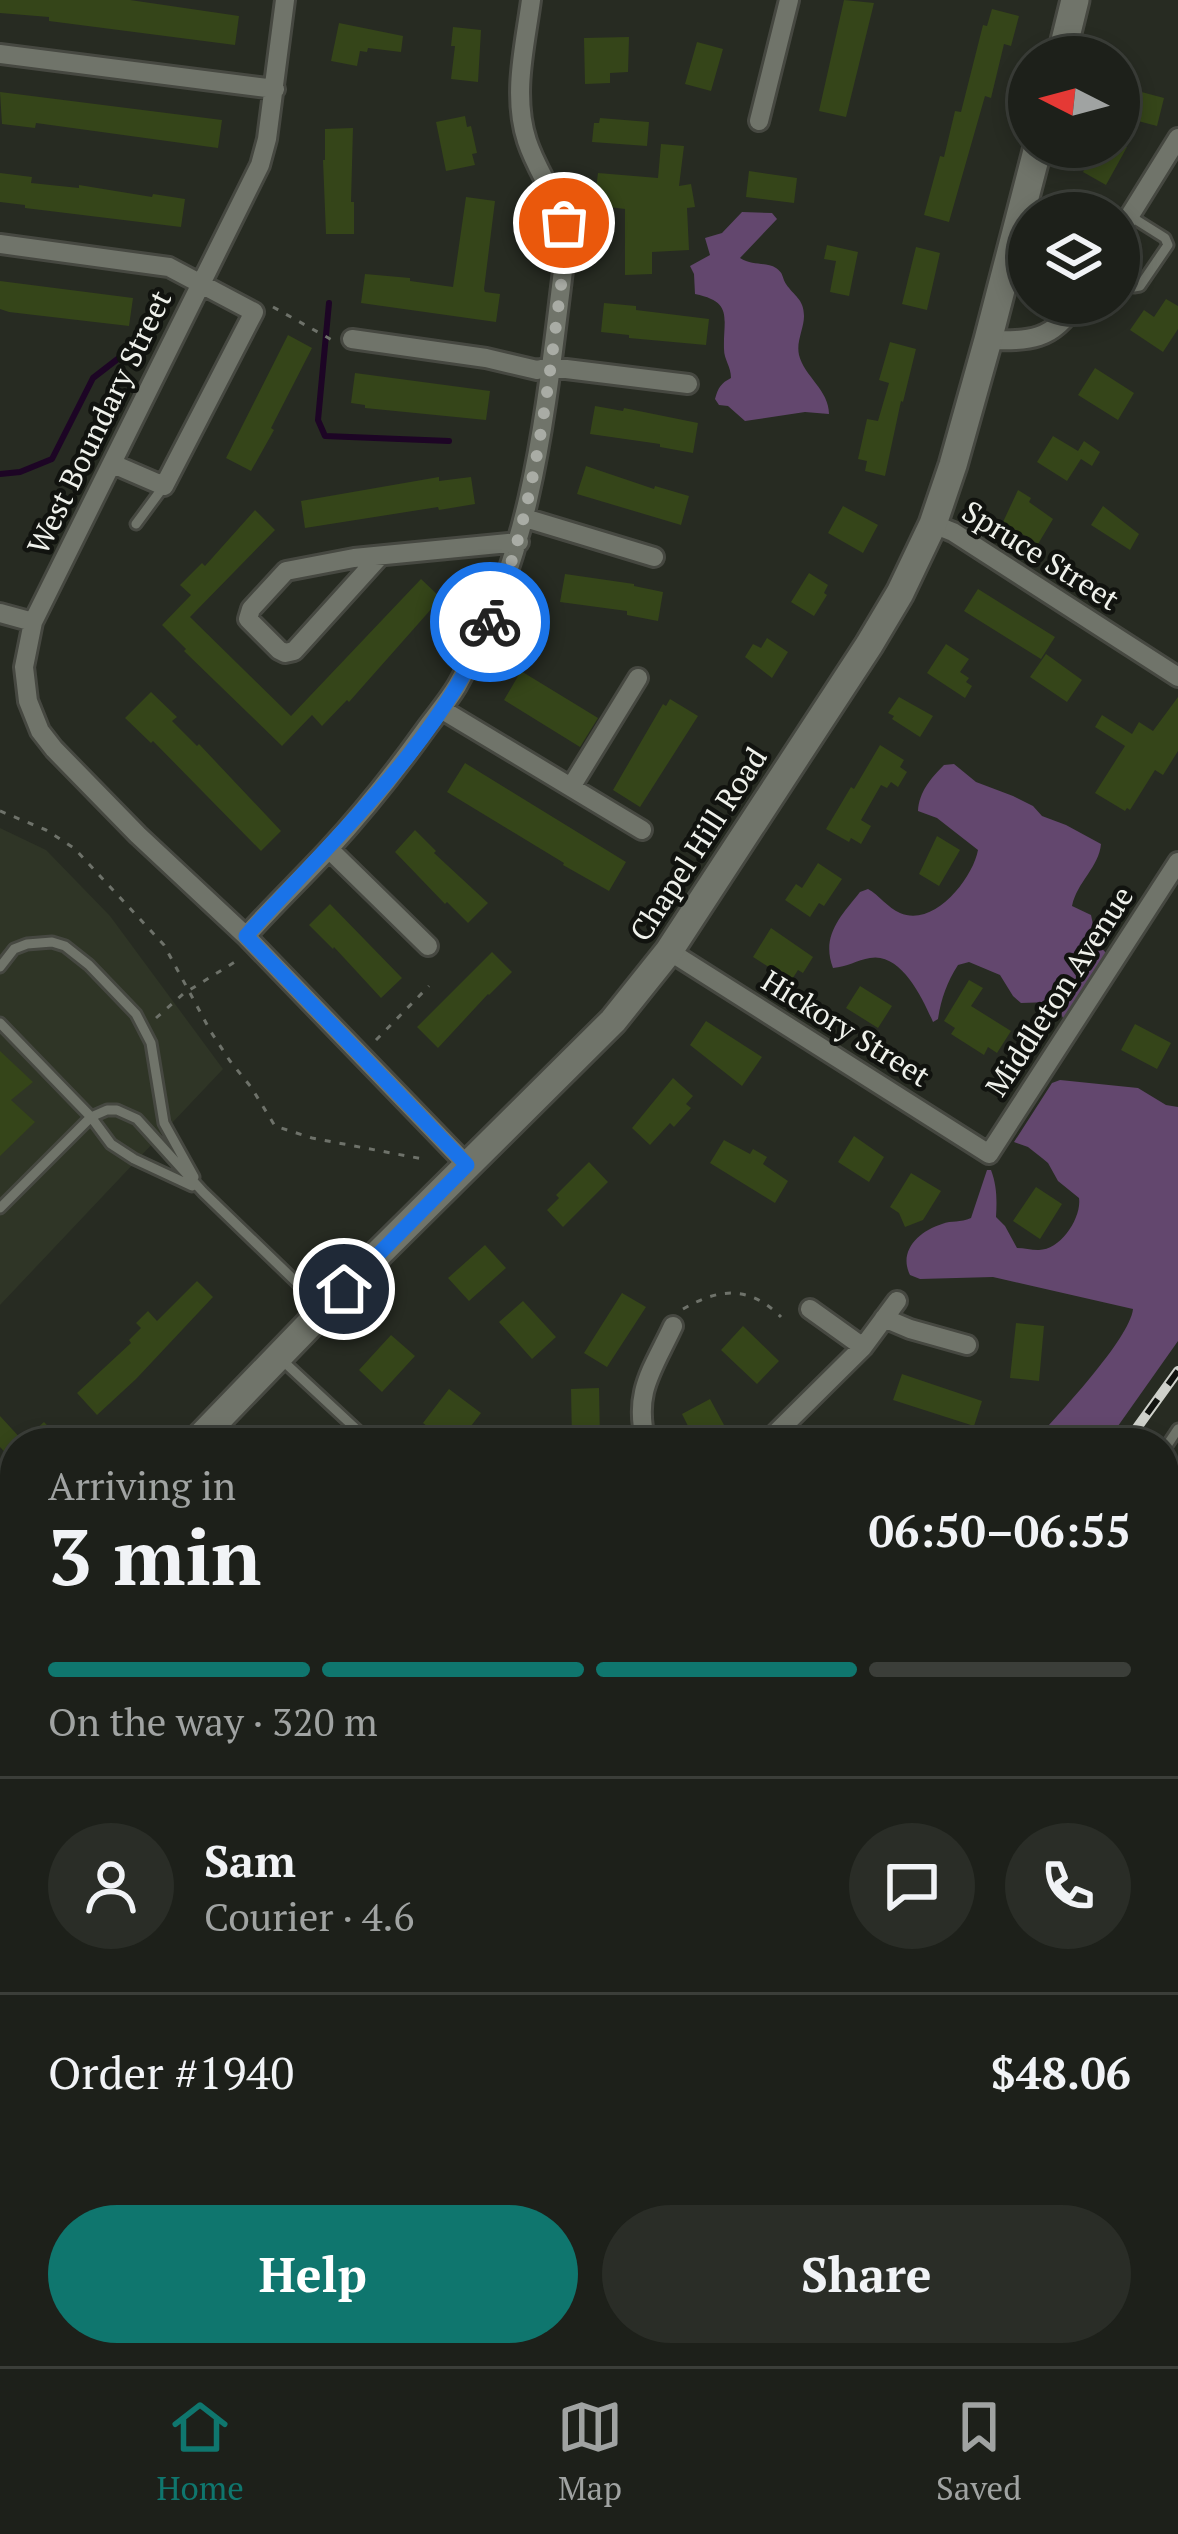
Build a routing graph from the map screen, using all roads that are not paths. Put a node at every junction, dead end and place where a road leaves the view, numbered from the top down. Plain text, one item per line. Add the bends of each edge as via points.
1 (285, 0) edge
2 (531, 0) edge
3 (789, 0) edge
4 (1076, 0) edge
5 (1067, 36) edge
6 (0, 54) edge
7 (275, 88) junction
8 (759, 122) dead end
9 (1178, 138) edge
10 (1033, 168) edge
11 (1140, 200) edge
12 (1140, 222) edge
13 (0, 244) edge
14 (201, 283) junction
15 (1140, 286) edge
16 (1061, 324) edge
17 (352, 339) road end
18 (988, 340) junction
19 (550, 367) junction
20 (688, 384) dead end
21 (113, 464) junction
22 (164, 486) junction
23 (525, 518) junction
24 (136, 524) dead end
25 (933, 524) junction
26 (519, 542) junction
27 (380, 556) junction
28 (654, 556) dead end
29 (0, 613) edge
30 (33, 622) junction
31 (1178, 676) edge
32 (638, 678) dead end
33 (441, 709) junction
34 (571, 787) junction
35 (642, 830) dead end
36 (329, 849) junction
37 (1178, 862) edge
38 (246, 936) junction
39 (428, 946) dead end
40 (669, 951) junction
41 (0, 967) edge
42 (0, 1023) edge
43 (91, 1117) junction
44 (991, 1153) joint
45 (467, 1165) junction
46 (202, 1192) junction
47 (0, 1208) edge
48 (897, 1301) dead end
49 (810, 1309) dead end
50 (325, 1310) junction
51 (884, 1318) junction
52 (673, 1326) road end
53 (967, 1345) dead end
54 (863, 1347) junction
55 (279, 1358) junction
56 (209, 1428) edge
57 (355, 1428) edge
58 (643, 1428) edge
59 (784, 1428) edge

1 - 7 street, West Boundary Street
2 - 19 street via 520,110 566,239
3 - 8 street
4 - 5 main road
6 - 7 street
7 - 14 street, West Boundary Street via 260,165
9 - 11 street
10 - 18 main road, Chapel Hill Road
12 - 15 lane via 1168,245
13 - 14 street via 155,264
14 - 21 street, West Boundary Street
14 - 22 street via 254,312
16 - 18 street via 1022,341
17 - 19 street
18 - 25 main road, Chapel Hill Road
19 - 20 street
19 - 23 street
21 - 22 street
21 - 30 street, West Boundary Street
22 - 24 lane
23 - 26 street
23 - 28 street
25 - 31 street, Spruce Street
25 - 40 main road, Chapel Hill Road via 888,615
26 - 27 street
26 - 33 street via 487,629
27 - 27 street via 286,571 248,620 283,653 293,651
29 - 30 street
30 - 38 street, West Boundary Street via 25,681 40,730
32 - 34 street
33 - 34 street
33 - 36 street
34 - 35 street
36 - 38 street
36 - 39 street
37 - 44 street, Middleton Avenue
38 - 45 street, West Boundary Street
40 - 44 street, Hickory Street
40 - 45 main road, Chapel Hill Road via 602,1034
41 - 46 lane via 27,944 64,946 136,1014 151,1043 164,1123
42 - 43 lane
43 - 46 lane via 122,1153
43 - 46 lane via 117,1110 137,1118
43 - 47 lane
45 - 50 main road, Chapel Hill Road
46 - 50 lane
48 - 51 street
49 - 54 street
50 - 55 main road, Chapel Hill Road
51 - 53 street
51 - 54 street
52 - 58 street via 641,1400
54 - 59 street
55 - 56 main road, Chapel Hill Road
55 - 57 lane

